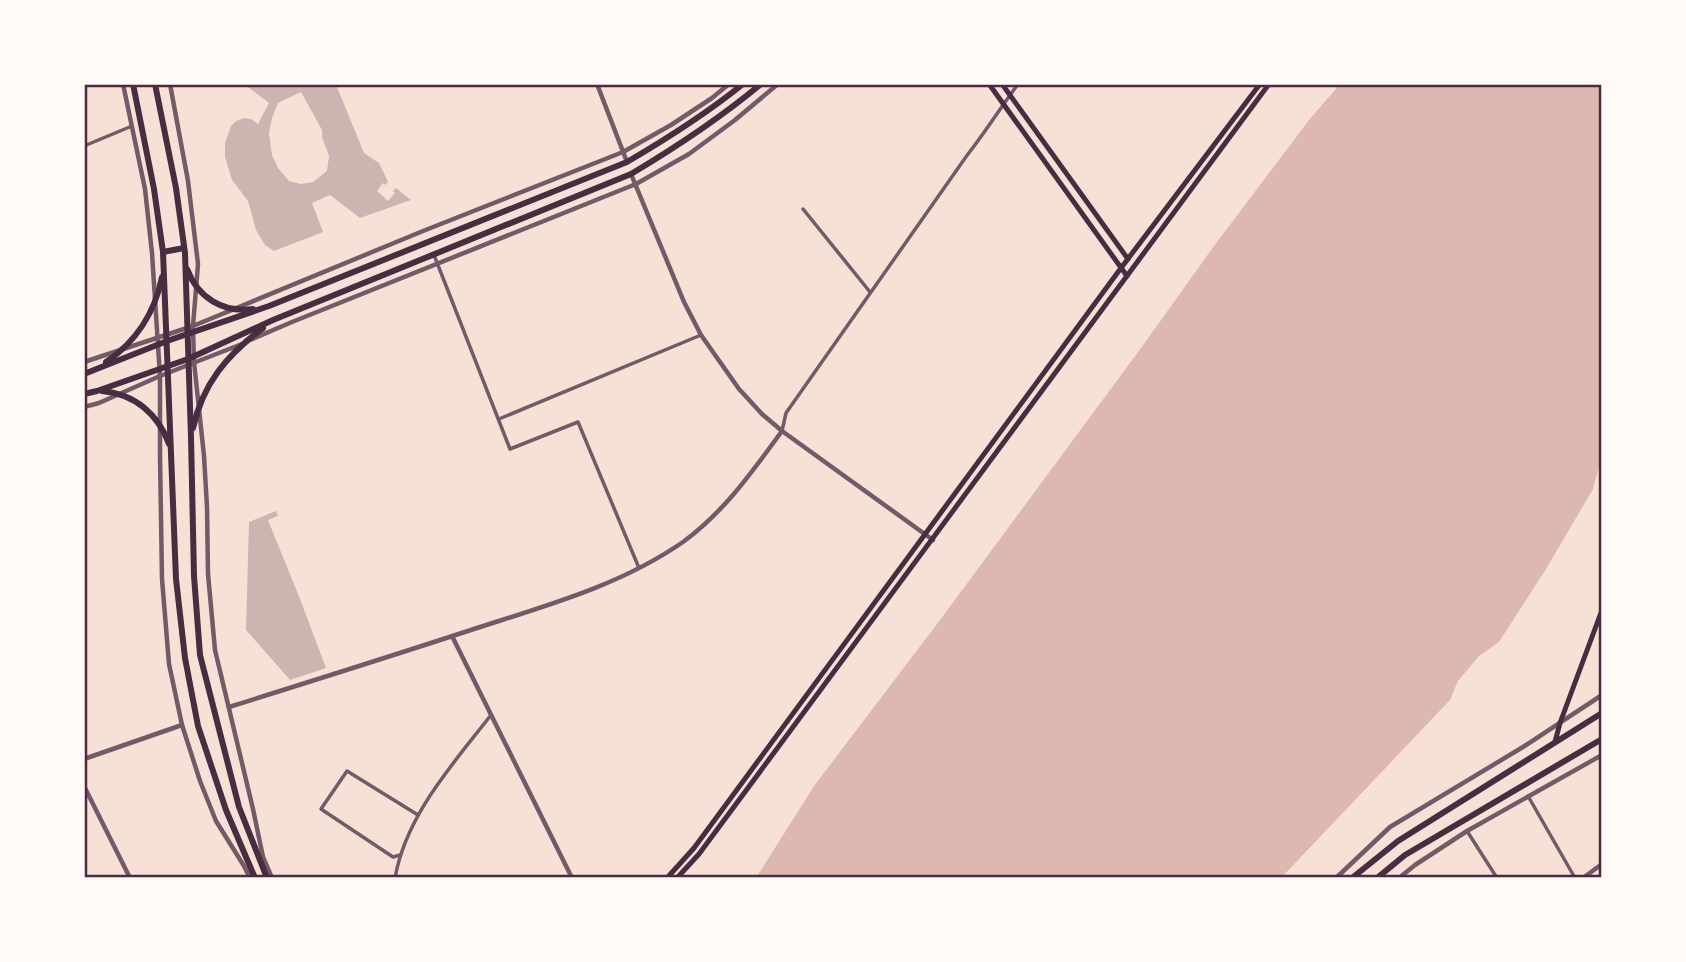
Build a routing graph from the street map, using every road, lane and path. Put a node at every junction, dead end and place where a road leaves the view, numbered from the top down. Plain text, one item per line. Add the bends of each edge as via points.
1 (123, 84) edge
2 (133, 84) edge
3 (155, 84) edge
4 (170, 84) edge
5 (597, 84) edge
6 (729, 84) edge
7 (743, 84) edge
8 (761, 84) edge
9 (778, 84) edge
10 (989, 84) edge
11 (1002, 84) edge
12 (1018, 84) edge
13 (1259, 84) edge
14 (1269, 84) edge
15 (1010, 95) junction
16 (1003, 104) junction
17 (132, 126) junction
18 (84, 146) edge
19 (623, 152) junction
20 (627, 162) junction
21 (631, 174) junction
22 (636, 184) junction
23 (803, 209) dead end
24 (185, 251) junction
25 (433, 253) junction
26 (163, 255) junction
27 (1128, 258) junction
28 (438, 264) junction
29 (1135, 267) junction
30 (1121, 268) junction
31 (1127, 276) junction
32 (195, 285) junction
33 (870, 292) junction
34 (155, 302) junction
35 (269, 306) junction
36 (235, 309) junction
37 (273, 320) junction
38 (191, 330) junction
39 (701, 335) junction
40 (167, 339) junction
41 (157, 342) junction
42 (242, 344) junction
43 (123, 349) junction
44 (191, 360) junction
45 (84, 362) edge
46 (168, 369) junction
47 (160, 372) junction
48 (86, 373) edge
49 (97, 391) junction
50 (84, 394) edge
51 (119, 394) junction
52 (84, 407) edge
53 (199, 409) junction
54 (499, 419) junction
55 (160, 424) junction
56 (782, 431) junction
57 (191, 437) junction
58 (171, 452) junction
59 (925, 534) junction
60 (933, 540) junction
61 (639, 568) junction
62 (1602, 610) edge
63 (452, 636) junction
64 (1602, 695) edge
65 (229, 707) junction
66 (491, 715) junction
67 (1602, 715) edge
68 (1560, 723) junction
69 (182, 725) junction
70 (1602, 738) edge
71 (1555, 743) junction
72 (1602, 755) edge
73 (84, 759) edge
74 (84, 786) edge
75 (1528, 796) junction
76 (418, 815) junction
77 (1467, 831) junction
78 (400, 855) junction
79 (1602, 864) edge
80 (130, 878) edge
81 (253, 878) edge
82 (267, 878) edge
83 (272, 878) edge
84 (395, 878) edge
85 (572, 878) edge
86 (667, 878) edge
87 (677, 878) edge
88 (1336, 878) edge
89 (1352, 878) edge
90 (1377, 878) edge
91 (1399, 878) edge
92 (1497, 878) edge
93 (1575, 878) edge
94 (1583, 878) edge

1 - 17 street
2 - 26 main road
3 - 24 main road
4 - 32 street via 188,181 198,264
5 - 19 street
6 - 19 street
7 - 20 main road
8 - 21 main road via 725,114
9 - 22 street via 689,154
10 - 16 main road
11 - 15 main road
12 - 15 street
13 - 27 main road
14 - 29 main road
15 - 16 street
15 - 27 main road
16 - 30 main road
16 - 33 street
17 - 18 street
17 - 34 street via 145,189
19 - 20 street
19 - 36 street
20 - 35 main road
21 - 22 street
21 - 25 main road
22 - 28 street
22 - 39 street
23 - 33 street
24 - 26 main road
24 - 32 main road
24 - 38 main road
25 - 28 street
25 - 37 main road
26 - 34 main road
26 - 40 main road
27 - 29 main road
27 - 30 main road
28 - 42 street
28 - 54 street
29 - 31 main road
30 - 31 main road
30 - 59 main road
31 - 60 main road
32 - 36 main road via 213,302
32 - 38 street
33 - 56 street via 786,413
34 - 41 street
34 - 43 main road
35 - 36 main road
35 - 38 main road
36 - 38 street
37 - 42 main road
37 - 44 main road
38 - 40 main road
38 - 44 main road
39 - 54 street
39 - 56 street via 739,389
40 - 41 main road
40 - 46 main road
41 - 43 street
41 - 47 street
41 - 48 main road
42 - 44 street
42 - 53 main road via 214,377
43 - 45 street
43 - 48 main road
44 - 46 main road
44 - 53 street
44 - 57 main road
46 - 47 main road
46 - 58 main road
47 - 49 main road
47 - 51 street
47 - 55 street
49 - 50 main road
49 - 51 main road
51 - 52 street
51 - 55 main road via 144,407
53 - 57 main road
53 - 65 street via 215,650
54 - 61 street via 510,449 578,422
55 - 58 main road
55 - 69 street via 162,579 169,664
56 - 59 street
56 - 61 street via 710,520
57 - 82 main road via 200,655 239,807
58 - 81 main road via 176,579 198,726
59 - 60 street
59 - 86 main road via 694,848
60 - 87 main road
61 - 63 street via 569,598
62 - 68 main road
63 - 65 street
63 - 66 street
64 - 68 street
65 - 83 street via 263,857
66 - 76 street
66 - 85 street
67 - 71 main road
68 - 71 main road
68 - 88 street via 1390,827
69 - 73 street
69 - 81 street via 216,821
70 - 90 main road via 1405,855
71 - 89 main road via 1398,841
72 - 75 street
74 - 80 street
75 - 77 street
75 - 93 street
76 - 78 street
76 - 78 street via 347,771 321,808 393,857
77 - 91 street
77 - 92 street
78 - 84 street
79 - 94 street

